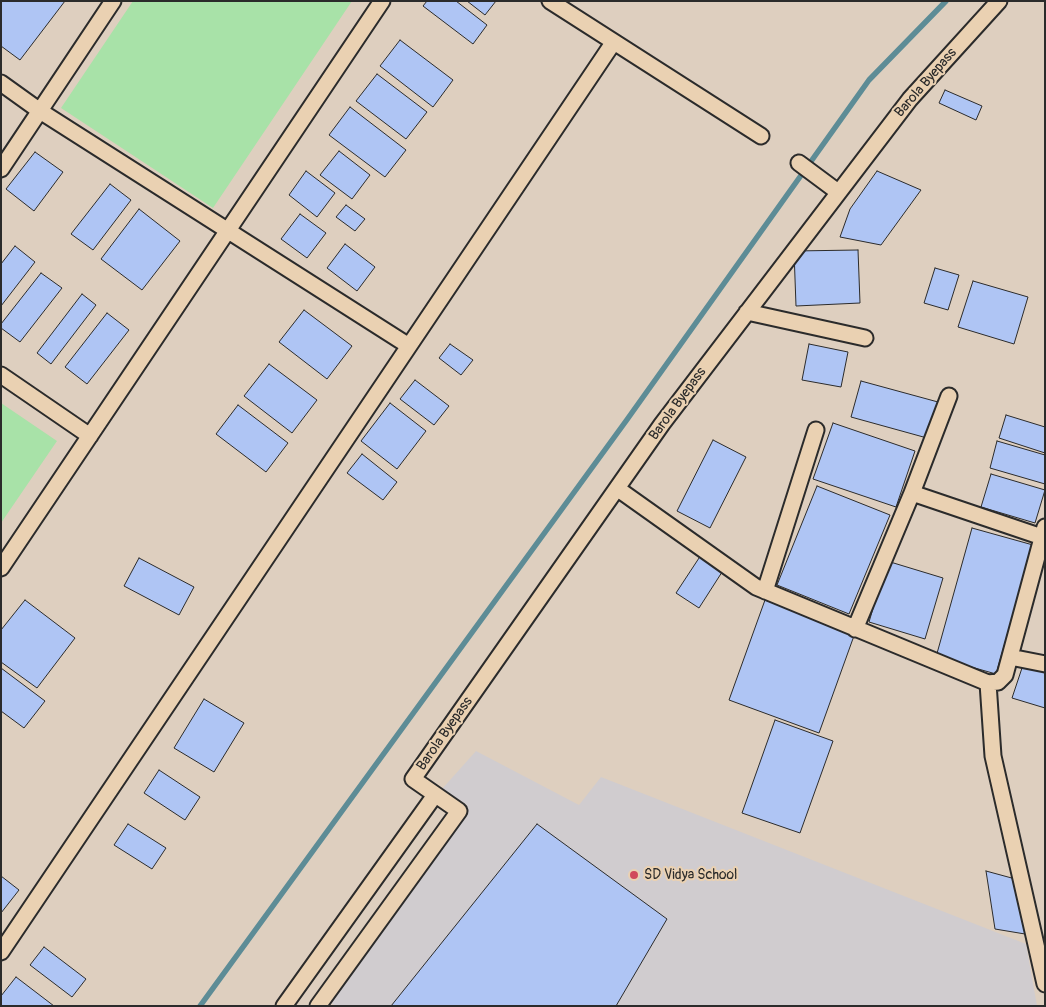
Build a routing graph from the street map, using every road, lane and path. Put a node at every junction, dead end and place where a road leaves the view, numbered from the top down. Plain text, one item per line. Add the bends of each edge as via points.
1 (113, 1) edge
2 (382, 1) edge
3 (550, 1) edge
4 (999, 1) edge
5 (613, 43) junction
6 (1, 83) edge
7 (40, 111) junction
8 (762, 136) dead end
9 (799, 163) dead end
10 (1, 169) edge
11 (838, 192) junction
12 (228, 230) junction
13 (747, 312) junction
14 (865, 338) dead end
15 (409, 346) junction
16 (1, 376) edge
17 (949, 396) dead end
18 (816, 430) dead end
19 (90, 436) junction
20 (618, 489) junction
21 (912, 493) junction
22 (1044, 532) edge
23 (1, 568) edge
24 (765, 591) junction
25 (855, 629) junction
26 (1010, 657) junction
27 (1045, 664) edge
28 (988, 683) junction
29 (435, 795) junction
30 (1, 952) edge
31 (1045, 984) edge
32 (294, 991) junction
33 (284, 1006) edge
34 (314, 1006) edge
35 (318, 1006) edge

1 - 7 street
2 - 12 street
3 - 5 street
4 - 11 street, Barola Byepass via 910,99
5 - 8 street
5 - 15 street
6 - 7 street
7 - 10 street
7 - 12 street
9 - 11 street
11 - 13 street, Barola Byepass
12 - 15 street
12 - 19 street
13 - 14 street
13 - 20 street, Barola Byepass via 662,424
15 - 30 street
16 - 19 street
17 - 21 street
18 - 24 street
19 - 23 street
20 - 24 street via 697,547
20 - 29 street, Barola Byepass via 413,779
21 - 22 street
21 - 25 street
22 - 26 street
24 - 25 street
25 - 28 street
26 - 27 street
26 - 28 street via 1002,680
28 - 31 street via 994,756
29 - 32 street
29 - 35 street, Barola Byepass via 459,811
32 - 33 street
32 - 34 street

